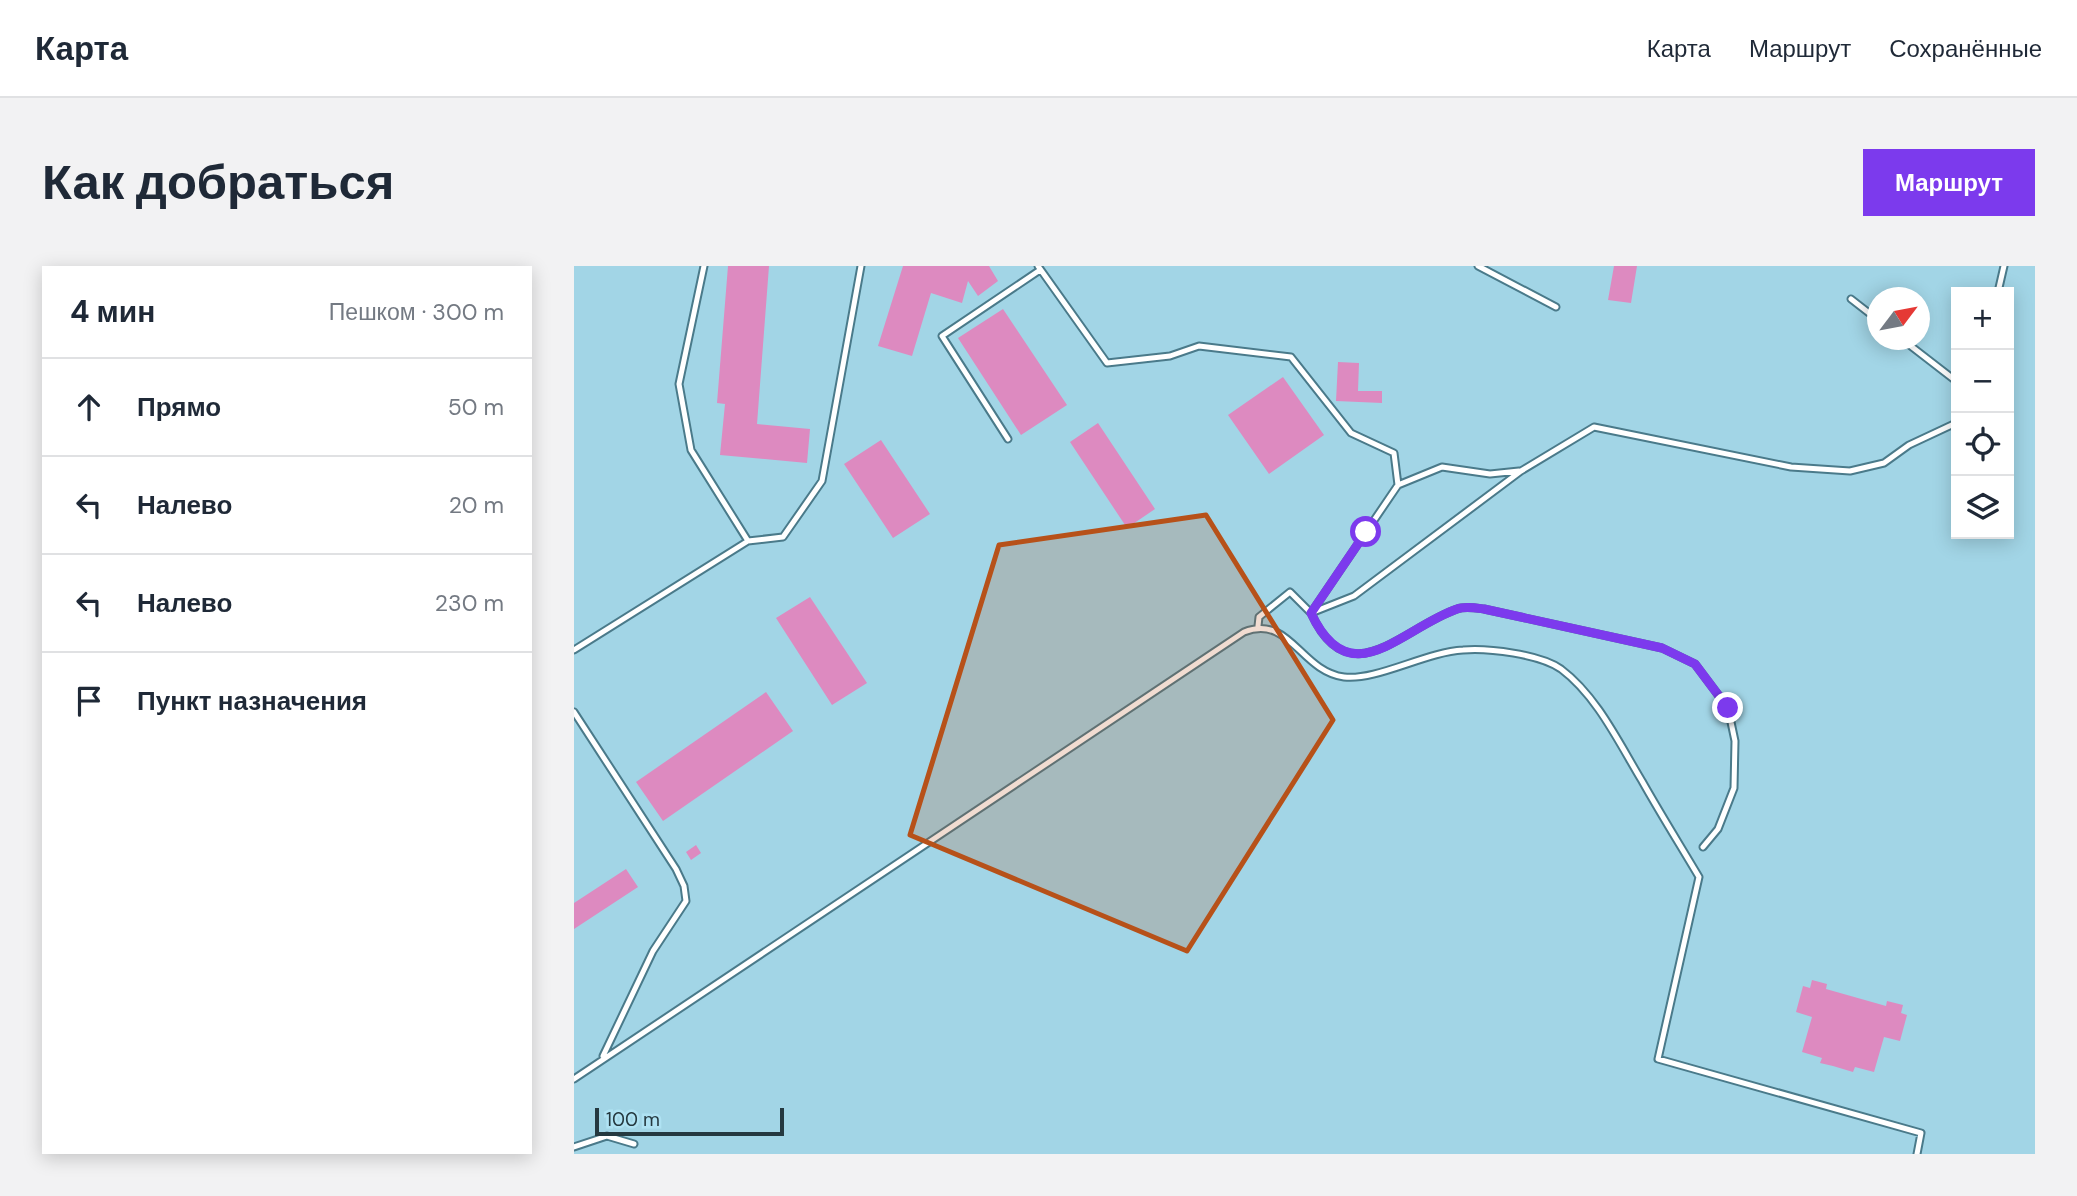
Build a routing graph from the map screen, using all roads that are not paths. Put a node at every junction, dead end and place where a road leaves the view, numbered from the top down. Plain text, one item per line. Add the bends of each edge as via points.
1 (704, 266) edge
2 (862, 266) edge
3 (1478, 266) edge
4 (2004, 266) edge
5 (1039, 268) edge
6 (1999, 287) edge
7 (1851, 299) dead end
8 (1556, 307) dead end
9 (1867, 311) edge
10 (1916, 350) edge
11 (1951, 377) edge
12 (1951, 425) edge
13 (1008, 439) dead end
14 (1521, 471) junction
15 (1398, 485) junction
16 (748, 541) junction
17 (1311, 613) junction
18 (1258, 626) junction
19 (574, 650) edge
20 (574, 712) edge
21 (1703, 847) dead end
22 (602, 1059) junction
23 (574, 1079) edge
24 (634, 1144) dead end
25 (574, 1147) edge
26 (1917, 1154) edge

1 - 16 lane via 679,384 691,450
2 - 16 lane via 822,481 783,537
3 - 8 lane
4 - 6 lane
5 - 13 lane via 942,336
5 - 15 lane via 1107,363 1170,356 1199,346 1291,356 1351,433 1394,453
7 - 9 lane
10 - 11 lane
12 - 14 lane via 1884,463 1850,471 1791,467 1594,427
14 - 15 lane via 1490,474 1442,467
14 - 17 lane via 1354,596
15 - 17 lane
16 - 19 lane
17 - 18 lane via 1290,592 1259,617
17 - 21 lane via 1332,647 1351,654 1375,653 1459,607 1662,648 1695,664 1728,708 1735,741 1734,788 1718,829
18 - 22 lane
18 - 26 lane via 1277,629 1315,666 1343,677 1364,676 1440,651 1476,649 1520,654 1559,667 1588,695 1699,877 1658,1059 1921,1133
20 - 22 lane via 676,869 686,901 653,951
22 - 23 lane
24 - 25 lane via 607,1136

